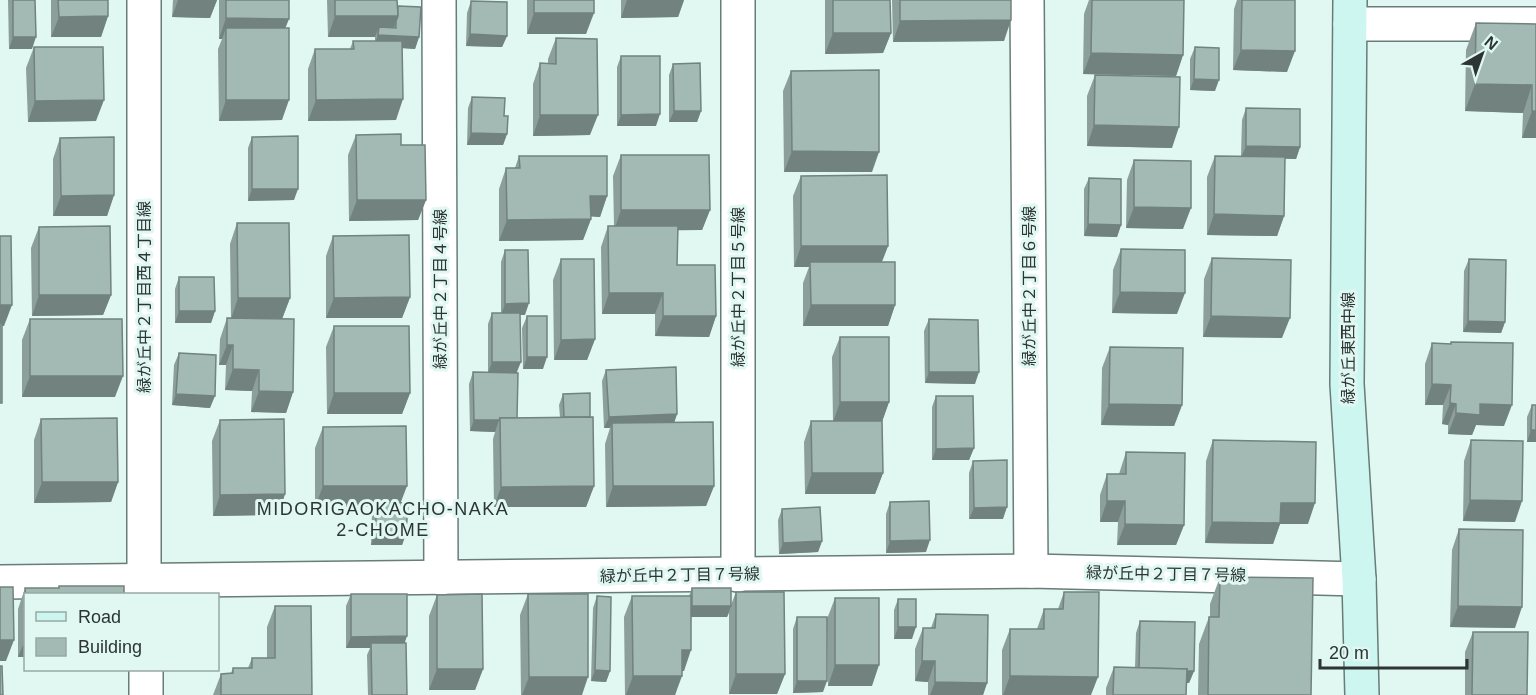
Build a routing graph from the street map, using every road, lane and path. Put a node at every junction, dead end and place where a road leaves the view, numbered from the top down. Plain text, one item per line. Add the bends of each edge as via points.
1 (144, 0) edge
2 (439, 0) edge
3 (738, 0) edge
4 (1027, 0) edge
5 (1350, 12) edge
6 (1536, 24) edge
7 (1031, 571) junction
8 (738, 575) junction
9 (441, 578) junction
10 (1359, 579) junction
11 (0, 582) edge
12 (144, 588) edge
13 (146, 671) edge
14 (147, 695) edge
15 (1362, 695) edge

1 - 12 street, 緑が丘中２丁目西４丁目線
2 - 9 street, 緑が丘中２丁目４号線
3 - 8 street, 緑が丘中２丁目５号線
4 - 7 street, 緑が丘中２丁目６号線
5 - 6 street
5 - 10 street, 緑が丘東西中線 via 1347,384
7 - 8 street, 緑が丘中２丁目７号線
7 - 10 street, 緑が丘中２丁目７号線
8 - 9 street, 緑が丘中２丁目７号線
9 - 12 street, 緑が丘中２丁目７号線
10 - 15 street, 緑が丘東西中線
11 - 12 street, 緑が丘中２丁目７号線
13 - 14 street

